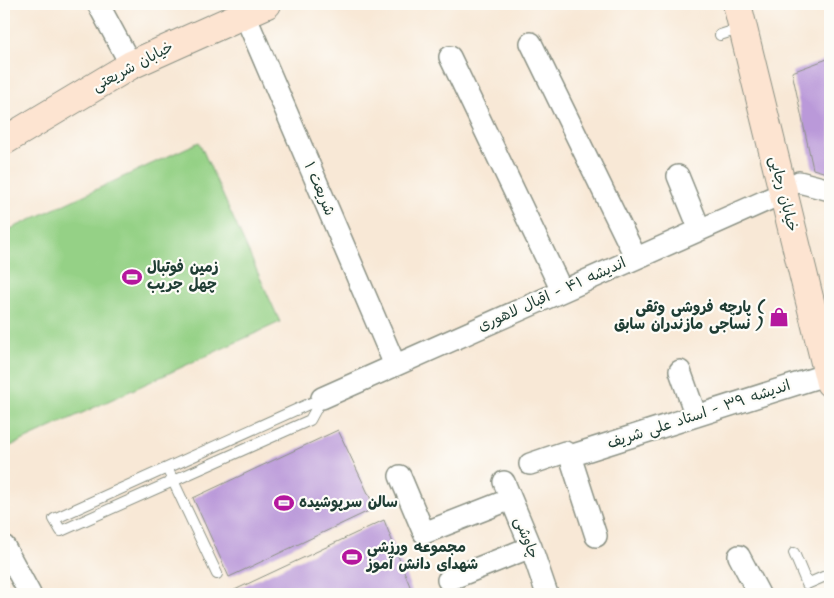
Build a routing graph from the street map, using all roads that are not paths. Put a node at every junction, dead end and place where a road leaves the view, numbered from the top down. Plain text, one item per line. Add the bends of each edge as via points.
1 (98, 4) edge
2 (756, 4) edge
3 (255, 8) edge
4 (733, 22) edge
5 (531, 43) dead end
6 (450, 57) dead end
7 (131, 65) junction
8 (4, 141) edge
9 (678, 176) dead end
10 (791, 187) junction
11 (830, 190) edge
12 (700, 230) junction
13 (636, 258) junction
14 (562, 291) junction
15 (830, 312) edge
16 (395, 365) junction
17 (680, 371) dead end
18 (829, 379) edge
19 (322, 398) junction
20 (696, 416) junction
21 (570, 456) junction
22 (530, 464) dead end
23 (167, 468) junction
24 (400, 476) dead end
25 (174, 481) junction
26 (596, 536) dead end
27 (530, 547) junction
28 (794, 554) dead end
29 (6, 556) edge
30 (739, 556) dead end
31 (216, 574) dead end
32 (830, 574) edge
33 (448, 580) dead end
34 (755, 593) edge
35 (30, 594) edge
36 (547, 594) edge

1 - 7 street
2 - 10 main road, خیابان رجایی
3 - 7 main road, خیابان شریعتی
3 - 16 street, شریعت ۱
4 - 10 main road, خیابان رجایی
5 - 13 street
6 - 14 street
7 - 8 main road, خیابان شریعتی
9 - 12 street
10 - 11 street
10 - 12 street, اندیشه ۴۱ - اقبال لاهوری
10 - 15 main road, خیابان رجایی
10 - 18 main road, خیابان رجایی
12 - 13 street, اندیشه ۴۱ - اقبال لاهوری
13 - 14 street, اندیشه ۴۱ - اقبال لاهوری
14 - 16 street, اندیشه ۴۱ - اقبال لاهوری
16 - 19 street, اندیشه ۴۱ - اقبال لاهوری
17 - 20 street
18 - 20 street, اندیشه ۳۹ - استاد علی شریف
19 - 23 lane
19 - 25 lane via 310,420
20 - 21 street, اندیشه ۳۹ - استاد علی شریف
21 - 22 street, اندیشه ۳۹ - استاد علی شریف via 565,452
21 - 26 street
23 - 25 lane
23 - 25 lane via 54,519 60,531
24 - 27 street, چاوشی via 424,533 508,491
25 - 31 lane
27 - 33 street
27 - 36 street, چاوشی
28 - 32 lane via 807,584
29 - 35 street
30 - 34 street

